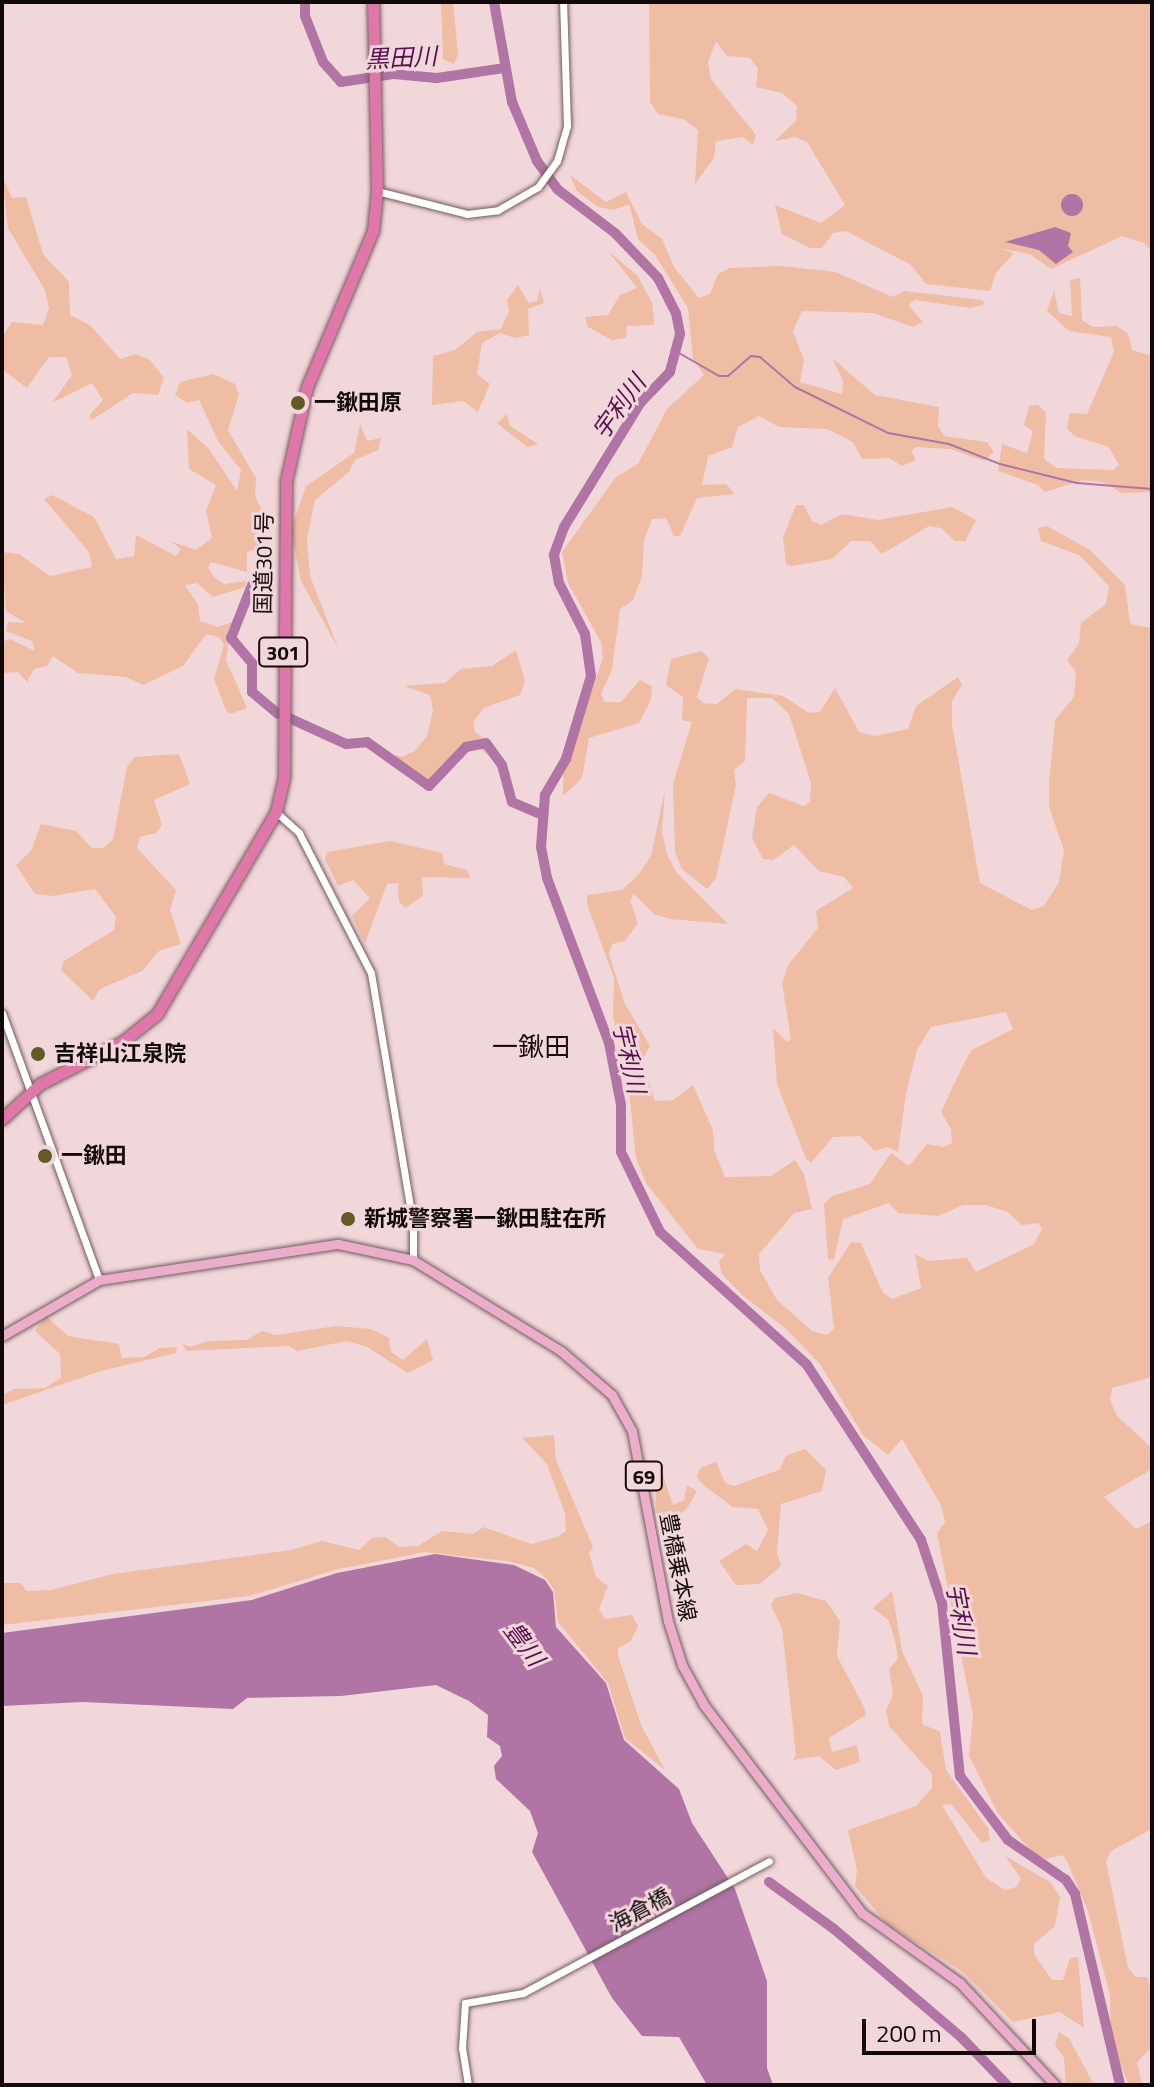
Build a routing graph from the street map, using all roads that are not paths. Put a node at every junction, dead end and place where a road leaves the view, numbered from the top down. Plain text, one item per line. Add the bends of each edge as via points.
1 (373, 2) edge
2 (563, 2) edge
3 (377, 191) junction
4 (276, 812) junction
5 (2, 1013) edge
6 (28, 1094) junction
7 (2, 1119) edge
8 (413, 1260) junction
9 (99, 1280) junction
10 (2, 1336) edge
11 (769, 1861) dead end
12 (468, 2085) edge
13 (1055, 2085) edge

1 - 3 highway, 国道301号 / 301
2 - 3 street via 567,126 557,161 538,187 498,210 467,214
3 - 4 highway, 国道301号 / 301 via 368,251 317,360 290,456 283,523 284,776
4 - 6 highway, 国道301号 / 301 via 157,1014 135,1034
4 - 8 street via 299,833 371,973 413,1225
5 - 6 street
6 - 7 highway, 国道301号 / 301
6 - 9 street
8 - 9 main road, 豊橋乗本線 / 69 via 362,1246 319,1245
8 - 13 main road, 豊橋乗本線 / 69 via 561,1351 612,1395 638,1448 668,1621 682,1665 704,1705 862,1913 960,1983
9 - 10 main road, 豊橋乗本線 / 69
11 - 12 street, 海倉橋 via 528,1991 465,2003 462,2048

